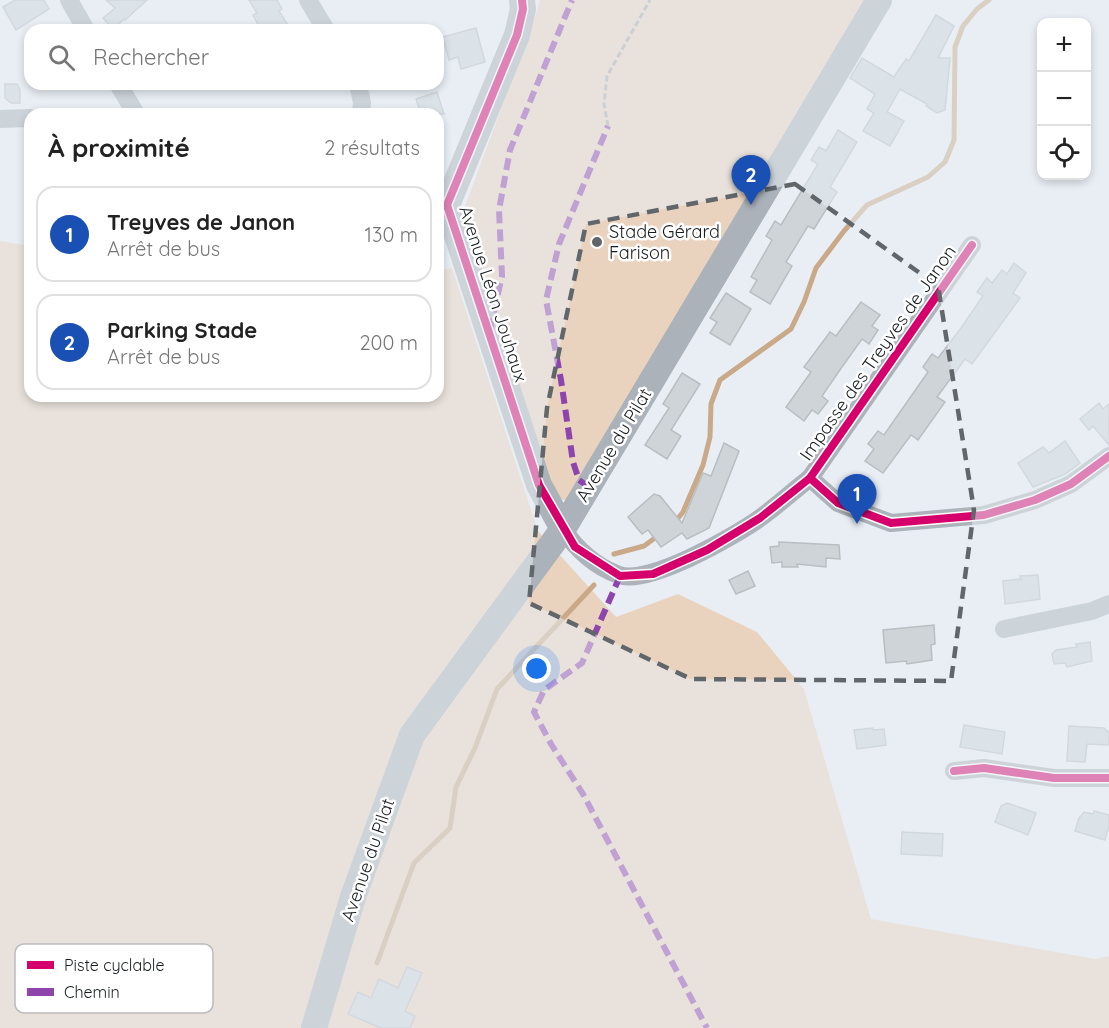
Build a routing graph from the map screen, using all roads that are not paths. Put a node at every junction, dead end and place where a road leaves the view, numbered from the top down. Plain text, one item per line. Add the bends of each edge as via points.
1 (69, 0) edge
2 (308, 0) edge
3 (522, 0) edge
4 (879, 0) edge
5 (83, 24) edge
6 (322, 24) edge
7 (122, 90) edge
8 (359, 90) edge
9 (132, 108) edge
10 (362, 108) edge
11 (0, 118) edge
12 (24, 118) edge
13 (444, 198) edge
14 (444, 208) edge
15 (972, 245) dead end
16 (1109, 456) edge
17 (810, 478) junction
18 (563, 529) junction
19 (1109, 604) edge
20 (1004, 629) dead end
21 (954, 771) dead end
22 (1109, 778) edge
23 (314, 1028) edge

1 - 5 street
2 - 6 street
3 - 13 main road, Avenue Léon Jouhaux via 517,35
4 - 18 main road, Avenue du Pilat
7 - 9 street
8 - 10 street
11 - 12 street
14 - 18 main road, Avenue Léon Jouhaux via 539,485
15 - 17 street, Impasse des Treyves de Janon
16 - 17 street via 1071,484 1035,500 984,515 891,523 838,503
17 - 18 street, Impasse des Treyves de Janon via 760,518 653,574 620,576 575,547
18 - 23 main road, Avenue du Pilat via 412,735 353,897
19 - 20 street via 1092,612
21 - 22 street via 984,768 1054,778

